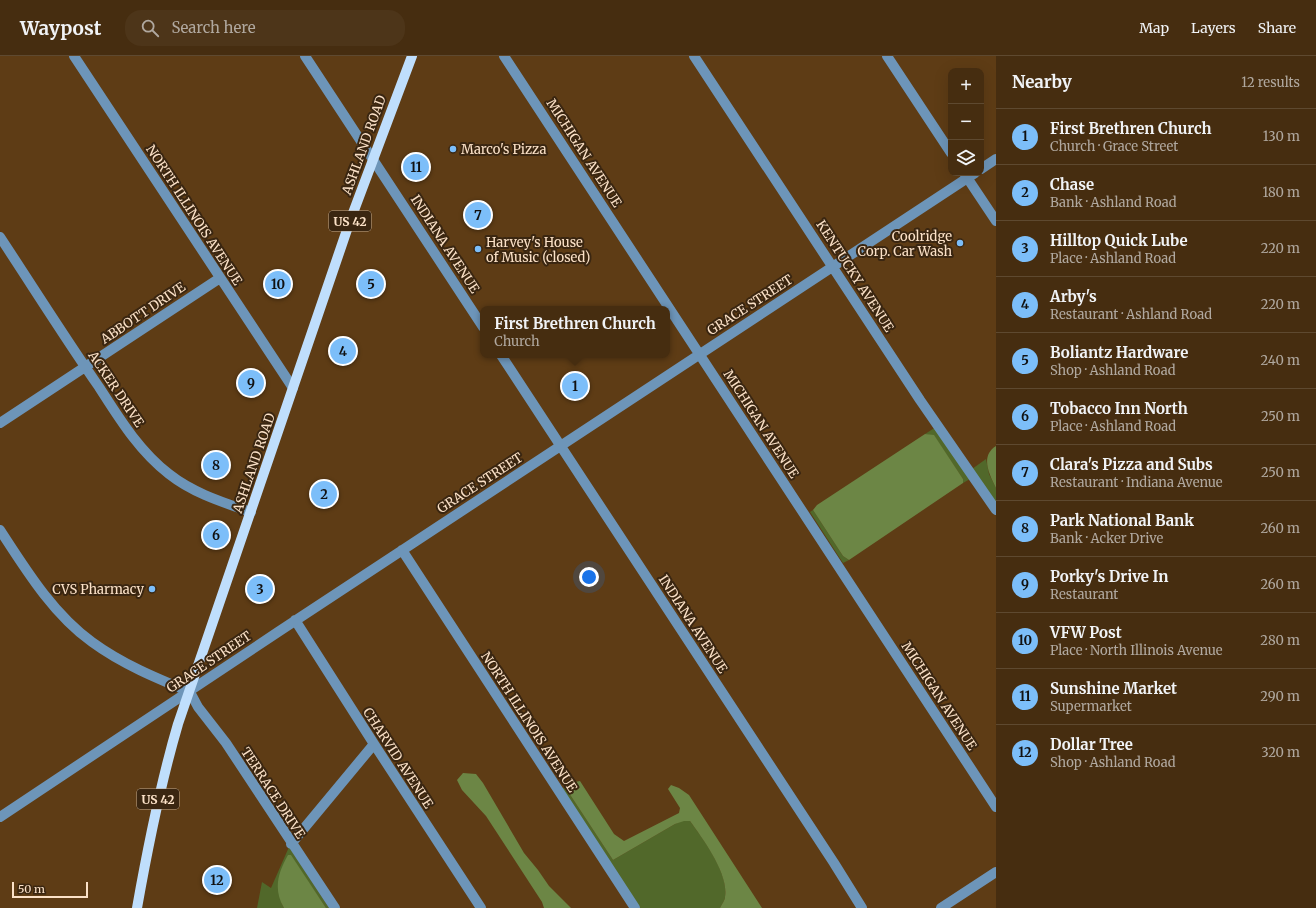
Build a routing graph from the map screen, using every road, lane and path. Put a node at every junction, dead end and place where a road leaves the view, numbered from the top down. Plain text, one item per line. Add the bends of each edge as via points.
1 (74, 56) edge
2 (305, 56) edge
3 (412, 56) edge
4 (504, 56) edge
5 (694, 56) edge
6 (887, 56) edge
7 (948, 148) edge
8 (373, 158) junction
9 (996, 159) edge
10 (984, 167) edge
11 (968, 176) edge
12 (970, 176) edge
13 (996, 221) edge
14 (0, 237) edge
15 (833, 266) junction
16 (220, 278) junction
17 (668, 306) edge
18 (670, 308) edge
19 (480, 322) edge
20 (700, 354) junction
21 (504, 358) edge
22 (85, 367) junction
23 (293, 388) junction
24 (0, 423) edge
25 (561, 446) junction
26 (996, 510) edge
27 (251, 512) junction
28 (0, 530) edge
29 (402, 550) junction
30 (295, 620) junction
31 (190, 692) junction
32 (374, 744) junction
33 (996, 808) edge
34 (1, 815) edge
35 (291, 844) junction
36 (996, 872) edge
37 (137, 908) edge
38 (335, 908) edge
39 (481, 908) edge
40 (635, 908) edge
41 (862, 908) edge
42 (941, 908) edge

1 - 16 street, NORTH ILLINOIS AVENUE
2 - 8 street, INDIANA AVENUE
3 - 8 main road, ASHLAND ROAD / US 42
4 - 17 street, MICHIGAN AVENUE
5 - 15 street, KENTUCKY AVENUE
6 - 7 street
8 - 19 street, INDIANA AVENUE
8 - 23 main road, ASHLAND ROAD / US 42
9 - 10 street
11 - 15 street, GRACE STREET
12 - 13 street
14 - 22 street, ACKER DRIVE
15 - 20 street, GRACE STREET
15 - 26 street, KENTUCKY AVENUE via 920,400
16 - 22 street, ABBOTT DRIVE
16 - 23 street, NORTH ILLINOIS AVENUE
18 - 20 street, MICHIGAN AVENUE
20 - 25 street, GRACE STREET
20 - 33 street, MICHIGAN AVENUE
21 - 25 street, INDIANA AVENUE
22 - 24 street, ABBOTT DRIVE
22 - 27 street, ACKER DRIVE via 132,435 155,463 169,475 196,491
23 - 27 main road, ASHLAND ROAD / US 42
25 - 29 street, GRACE STREET
25 - 41 street, INDIANA AVENUE
27 - 31 main road, ASHLAND ROAD / US 42
28 - 31 street via 40,590 80,632 116,658
29 - 30 street, GRACE STREET
29 - 40 street, NORTH ILLINOIS AVENUE
30 - 31 street, GRACE STREET
30 - 32 street, CHARVID AVENUE
31 - 34 street, GRACE STREET
31 - 35 street, TERRACE DRIVE
31 - 37 main road, ASHLAND ROAD / US 42 via 161,785
32 - 35 street
32 - 39 street, CHARVID AVENUE
35 - 38 street, TERRACE DRIVE
36 - 42 street

